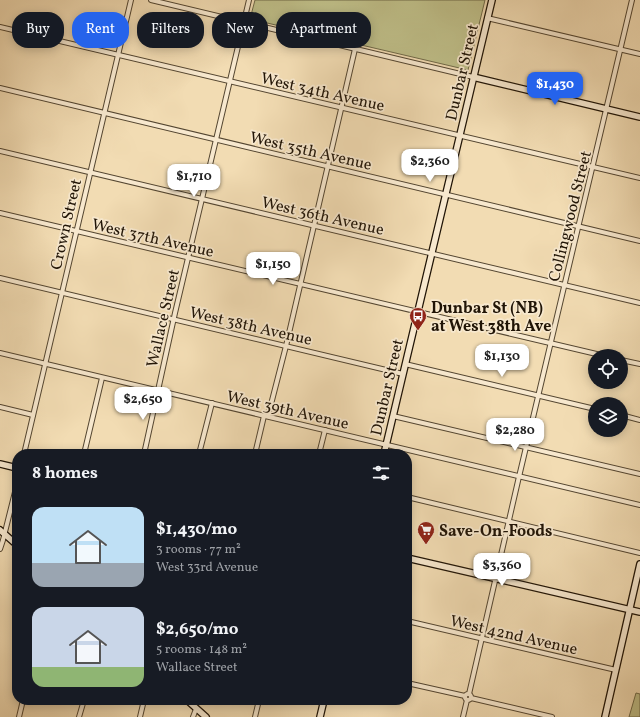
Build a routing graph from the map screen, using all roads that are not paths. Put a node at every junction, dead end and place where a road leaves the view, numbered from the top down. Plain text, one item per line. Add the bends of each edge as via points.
1 (131, 0) edge
2 (151, 0) edge
3 (249, 0) edge
4 (492, 0) edge
5 (632, 0) edge
6 (246, 12) edge
7 (212, 14) edge
8 (487, 18) junction
9 (0, 26) edge
10 (268, 28) edge
11 (238, 48) edge
12 (355, 49) junction
13 (621, 50) junction
14 (640, 54) edge
15 (118, 55) junction
16 (473, 77) junction
17 (230, 81) junction
18 (0, 88) edge
19 (342, 108) junction
20 (607, 109) junction
21 (104, 114) junction
22 (640, 117) edge
23 (460, 136) junction
24 (216, 140) junction
25 (0, 151) edge
26 (328, 166) junction
27 (593, 167) junction
28 (90, 172) junction
29 (640, 178) edge
30 (445, 195) junction
31 (202, 199) junction
32 (0, 213) edge
33 (314, 225) junction
34 (579, 226) junction
35 (76, 231) junction
36 (640, 240) edge
37 (432, 253) junction
38 (188, 257) junction
39 (0, 278) edge
40 (300, 284) junction
41 (565, 285) junction
42 (61, 292) junction
43 (640, 302) edge
44 (418, 312) junction
45 (174, 319) junction
46 (551, 343) junction
47 (286, 346) junction
48 (588, 352) edge
49 (0, 353) edge
50 (628, 361) edge
51 (45, 364) junction
52 (405, 364) junction
53 (640, 364) edge
54 (403, 374) junction
55 (102, 378) junction
56 (158, 390) junction
57 (539, 395) junction
58 (212, 403) junction
59 (0, 407) edge
60 (588, 407) edge
61 (33, 415) junction
62 (266, 416) junction
63 (393, 416) junction
64 (628, 417) edge
65 (640, 420) edge
66 (325, 430) junction
67 (386, 444) junction
68 (527, 447) junction
69 (25, 449) edge
70 (85, 449) edge
71 (145, 449) edge
72 (200, 449) edge
73 (256, 449) edge
74 (320, 449) edge
75 (385, 449) edge
76 (407, 449) edge
77 (412, 450) edge
78 (0, 464) edge
79 (12, 467) edge
80 (640, 474) edge
81 (519, 476) junction
82 (412, 498) edge
83 (12, 500) edge
84 (640, 505) edge
85 (508, 522) junction
86 (2, 531) edge
87 (12, 540) edge
88 (0, 549) edge
89 (640, 553) edge
90 (412, 559) edge
91 (640, 564) edge
92 (496, 578) junction
93 (629, 610) junction
94 (640, 612) edge
95 (412, 622) edge
96 (482, 638) junction
97 (616, 670) junction
98 (412, 684) edge
99 (468, 697) junction
100 (22, 705) edge
101 (83, 705) edge
102 (143, 705) edge
103 (192, 705) edge
104 (258, 705) edge
105 (323, 705) edge
106 (196, 709) junction
107 (19, 717) edge
108 (79, 717) edge
109 (140, 717) edge
110 (193, 717) edge
111 (206, 717) edge
112 (255, 717) edge
113 (320, 717) edge
114 (463, 717) edge
115 (552, 717) edge
116 (605, 717) edge

1 - 15 street, Crown Street
2 - 7 street
3 - 6 street, Wallace Street
4 - 8 main road, Dunbar Street
5 - 13 street, Collingwood Street
8 - 13 street
8 - 16 main road, Dunbar Street
9 - 15 street, West 34th Avenue
10 - 12 street
11 - 17 street, Wallace Street
12 - 16 street
12 - 19 street
13 - 14 street
13 - 20 street, Collingwood Street
15 - 17 street, West 34th Avenue
15 - 21 street, Crown Street
16 - 20 main road
16 - 23 main road, Dunbar Street
17 - 19 street, West 34th Avenue
17 - 24 street, Wallace Street
18 - 21 street, West 35th Avenue
19 - 23 street, West 34th Avenue
19 - 26 street
20 - 22 main road
20 - 27 street, Collingwood Street
21 - 24 street, West 35th Avenue
21 - 28 street, Crown Street
23 - 27 street, West 34th Avenue
23 - 30 main road, Dunbar Street
24 - 26 street, West 35th Avenue
24 - 31 street, Wallace Street
25 - 28 street, West 36th Avenue
26 - 30 street, West 35th Avenue
26 - 33 street
27 - 29 street, West 34th Avenue
27 - 34 street, Collingwood Street
28 - 31 street, West 36th Avenue
28 - 35 street, Crown Street
30 - 34 street, West 35th Avenue
30 - 37 main road, Dunbar Street
31 - 33 street, West 36th Avenue
31 - 38 street, Wallace Street
32 - 35 street, West 37th Avenue
33 - 37 street, West 36th Avenue
33 - 40 street
34 - 36 street, West 35th Avenue
34 - 41 street, Collingwood Street
35 - 38 street, West 37th Avenue
35 - 42 street, Crown Street
37 - 41 street, West 36th Avenue
37 - 44 main road, Dunbar Street
38 - 40 street, West 37th Avenue
38 - 45 street, Wallace Street
39 - 42 street, West 38th Avenue
40 - 44 street, West 37th Avenue
40 - 47 street
41 - 43 street, West 36th Avenue
41 - 46 street, Collingwood Street
42 - 45 street, West 38th Avenue
42 - 51 street, Crown Street
44 - 46 street, West 37th Avenue
44 - 52 main road, Dunbar Street
45 - 47 street, West 38th Avenue
45 - 56 street, Wallace Street
46 - 48 street, West 37th Avenue
46 - 57 street, Collingwood Street
47 - 54 street, West 38th Avenue
47 - 62 street
49 - 51 street, West 39th Avenue
50 - 53 street
51 - 55 street, West 39th Avenue
51 - 61 street, Crown Street
52 - 54 main road, Dunbar Street
52 - 57 street
54 - 63 main road, Dunbar Street
55 - 56 street, West 39th Avenue
55 - 70 street
56 - 58 street, West 39th Avenue
56 - 71 street, Wallace Street
57 - 60 street
57 - 68 street, Collingwood Street
58 - 62 street, West 39th Avenue
58 - 72 street
59 - 61 street
61 - 69 street, Crown Street
62 - 66 street, West 39th Avenue
62 - 73 street
63 - 67 main road, Dunbar Street
63 - 68 street
64 - 65 street
66 - 67 street, West 39th Avenue
66 - 74 street
67 - 75 main road, Dunbar Street
67 - 76 street, West 39th Avenue
68 - 80 street
68 - 81 street, Collingwood Street
77 - 81 street, West 39th Avenue
78 - 79 main road
81 - 84 street, West 39th Avenue
81 - 85 street, Collingwood Street
82 - 85 street
83 - 86 street
85 - 89 street
85 - 92 street, Collingwood Street
86 - 87 main road
86 - 88 street
90 - 92 main road
91 - 93 main road
92 - 93 main road
92 - 96 street, Collingwood Street
93 - 94 main road
93 - 97 main road
95 - 96 street, West 42nd Avenue
96 - 97 street, West 42nd Avenue
96 - 99 street, Collingwood Street
97 - 116 main road
98 - 99 street
99 - 114 street, Collingwood Street
99 - 115 street
100 - 107 street
101 - 108 street
102 - 109 street
103 - 106 main road
104 - 112 street
105 - 113 main road
106 - 110 street
106 - 111 main road

